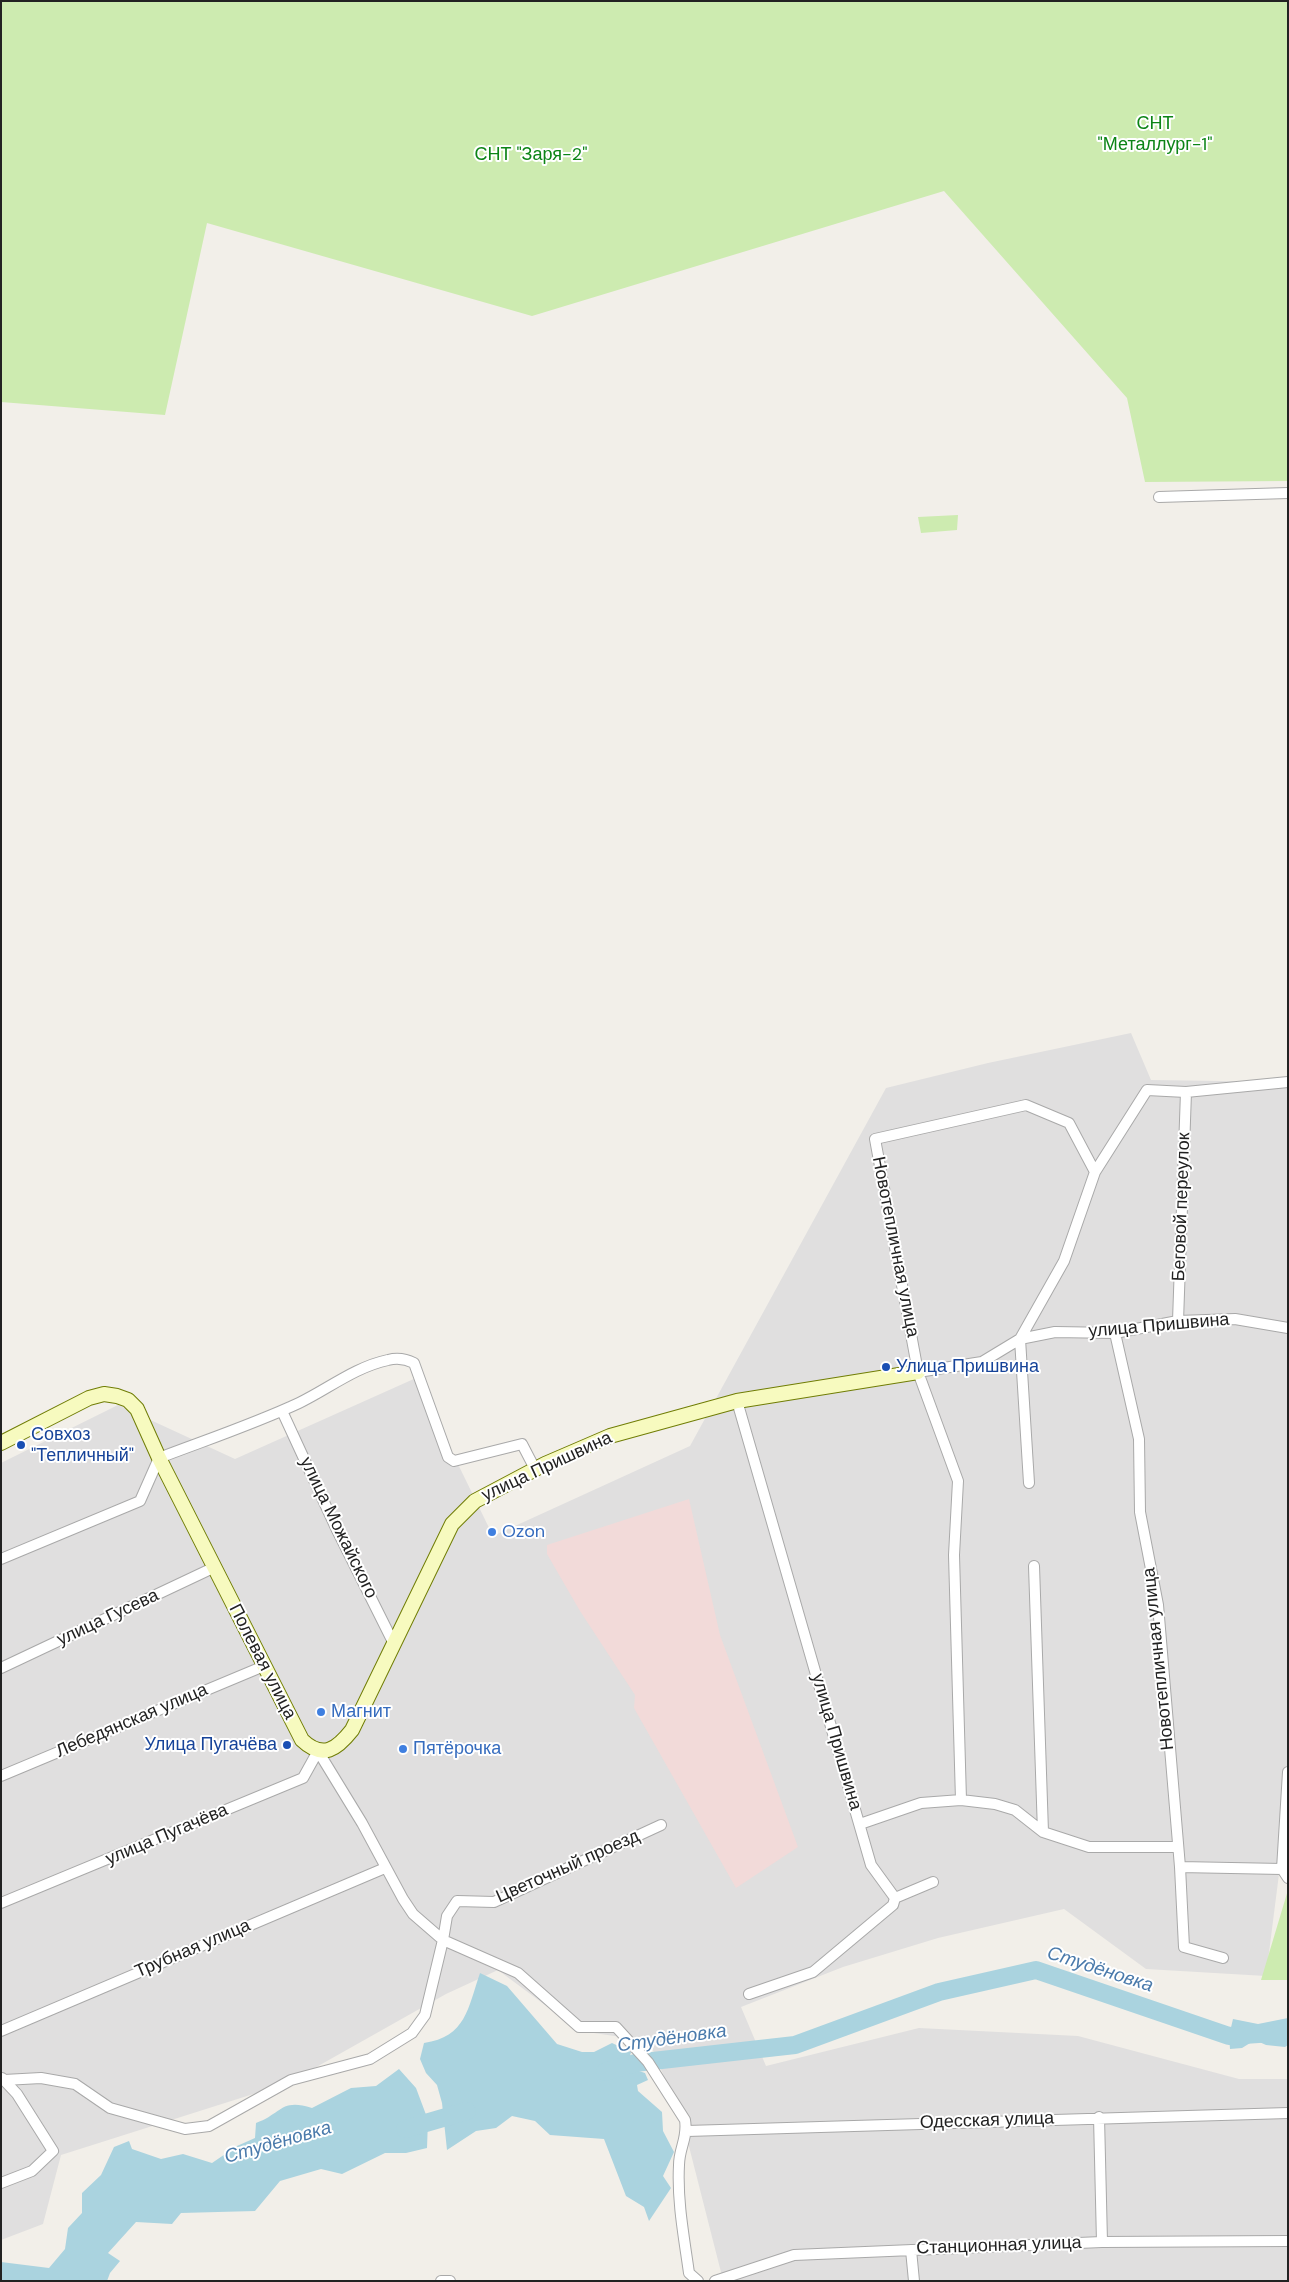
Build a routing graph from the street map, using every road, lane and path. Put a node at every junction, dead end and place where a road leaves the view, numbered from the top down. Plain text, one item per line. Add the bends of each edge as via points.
1 (1288, 493) edge
2 (1159, 497) dead end
3 (1288, 1082) edge
4 (1186, 1092) junction
5 (1095, 1172) junction
6 (1178, 1321) junction
7 (1288, 1328) edge
8 (1115, 1334) junction
9 (1020, 1339) junction
10 (918, 1372) junction
11 (737, 1401) junction
12 (282, 1411) junction
13 (1, 1443) edge
14 (160, 1458) junction
15 (535, 1469) junction
16 (1029, 1483) dead end
17 (1, 1559) edge
18 (1034, 1566) dead end
19 (215, 1567) junction
20 (394, 1644) junction
21 (264, 1666) junction
22 (1, 1668) edge
23 (318, 1751) junction
24 (1288, 1772) edge
25 (1, 1776) edge
26 (961, 1800) junction
27 (860, 1824) junction
28 (661, 1825) dead end
29 (1043, 1832) junction
30 (1177, 1847) junction
31 (1180, 1867) junction
32 (385, 1868) junction
33 (1282, 1869) junction
34 (1288, 1878) edge
35 (933, 1882) dead end
36 (895, 1898) junction
37 (1, 1903) edge
38 (442, 1940) junction
39 (1223, 1958) dead end
40 (749, 1994) dead end
41 (1, 2031) edge
42 (2, 2078) edge
43 (1288, 2113) edge
44 (1099, 2117) junction
45 (687, 2131) junction
46 (1, 2183) edge
47 (1288, 2241) edge
48 (1102, 2242) junction
49 (911, 2250) junction
50 (441, 2281) edge
51 (450, 2281) edge
52 (698, 2281) edge
53 (715, 2281) edge
54 (914, 2281) edge

1 - 2 street
3 - 4 street
4 - 5 street via 1148,1090
4 - 6 street, Беговой переулок
5 - 9 street via 1064,1261
5 - 10 street, Новотепличная улица via 1069,1123 1026,1105 875,1139
6 - 7 street, улица Пришвина via 1235,1319
6 - 8 street, улица Пришвина
8 - 9 street, улица Пришвина via 1054,1332
8 - 30 street, Новотепличная улица via 1139,1439 1140,1512 1158,1605
9 - 10 street, улица Пришвина via 982,1362
9 - 16 street
10 - 11 street, улица Пришвина
10 - 26 street via 958,1480 954,1555
11 - 15 street, улица Пришвина via 610,1436
11 - 27 street, улица Пришвина
12 - 14 street
12 - 15 street via 321,1393 359,1369 389,1360 408,1360 414,1363 448,1457 454,1460 522,1444
12 - 20 street, улица Можайского
13 - 14 street, Полевая улица via 89,1398 104,1394 128,1400 137,1409
14 - 17 street via 140,1501
14 - 19 street, Полевая улица
15 - 20 street, улица Пришвина via 475,1501 452,1524
18 - 29 street
19 - 21 street, Полевая улица
19 - 22 street, улица Гусева
20 - 23 street, улица Пришвина via 352,1730 333,1749
21 - 23 street, Полевая улица via 302,1740
21 - 25 street, Лебедянская улица
23 - 32 street, Полевая улица
23 - 37 street, улица Пугачёва via 303,1778
24 - 33 street
26 - 27 street via 921,1803
26 - 29 street via 1015,1810
27 - 36 street, улица Пришвина via 871,1865
28 - 38 street, Цветочный проезд via 494,1902 457,1901 447,1916
29 - 30 street via 1089,1847
30 - 31 street, Новотепличная улица
31 - 33 street
31 - 39 street, Новотепличная улица via 1184,1947
32 - 38 street, Полевая улица via 413,1914
32 - 41 street, Трубная улица
33 - 34 street
35 - 36 street
36 - 40 street via 893,1905 812,1972
38 - 42 street via 425,2015 412,2034 370,2059 291,2080 209,2126 185,2129 110,2108 75,2084 41,2078
38 - 45 street, Полевая улица via 518,1973 579,2027 616,2027 648,2062 678,2106
42 - 46 street via 17,2094 53,2151 32,2171
43 - 44 street, Одесская улица
44 - 45 street, Одесская улица
44 - 48 street
45 - 52 street via 679,2163 679,2199 689,2273
47 - 48 street, Станционная улица
48 - 49 street, Станционная улица
49 - 53 street, Станционная улица via 794,2254
49 - 54 street
50 - 51 street

